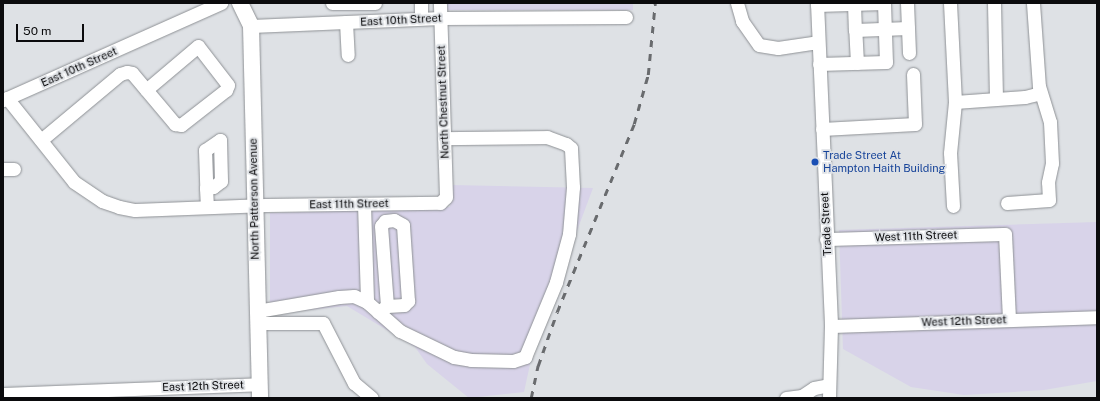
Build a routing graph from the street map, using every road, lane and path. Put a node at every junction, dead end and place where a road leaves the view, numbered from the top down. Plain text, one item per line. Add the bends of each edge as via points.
1 (221, 3) edge
2 (240, 3) edge
3 (375, 3) edge
4 (421, 3) edge
5 (440, 3) edge
6 (737, 3) edge
7 (885, 3) edge
8 (908, 3) edge
9 (950, 3) edge
10 (994, 3) edge
11 (1033, 3) edge
12 (337, 4) edge
13 (817, 4) edge
14 (854, 4) junction
15 (626, 17) dead end
16 (421, 18) junction
17 (441, 18) junction
18 (345, 23) junction
19 (251, 26) junction
20 (908, 28) junction
21 (885, 29) junction
22 (855, 30) junction
23 (818, 42) junction
24 (909, 53) dead end
25 (348, 55) dead end
26 (857, 63) junction
27 (819, 64) junction
28 (914, 74) dead end
29 (146, 90) junction
30 (1041, 93) junction
31 (996, 98) junction
32 (5, 99) edge
33 (955, 102) junction
34 (822, 129) junction
35 (444, 138) junction
36 (40, 140) junction
37 (206, 188) dead end
38 (444, 201) joint
39 (1007, 203) dead end
40 (364, 204) junction
41 (254, 206) junction
42 (953, 206) dead end
43 (206, 207) junction
44 (826, 239) junction
45 (368, 302) junction
46 (382, 309) junction
47 (257, 317) junction
48 (1097, 317) edge
49 (1009, 320) junction
50 (831, 326) junction
51 (830, 385) junction
52 (260, 391) edge
53 (3, 394) edge
54 (370, 397) edge
55 (786, 398) edge
56 (829, 398) edge

1 - 32 street, East 10th Street
2 - 19 main road, North Patterson Avenue
3 - 12 street
4 - 16 street
5 - 17 street, North Chestnut Street
6 - 23 street via 742,21 759,45 778,48
7 - 14 street
7 - 21 street
8 - 20 street
9 - 33 street
10 - 31 street
11 - 30 street
12 - 18 street
13 - 14 street
13 - 23 street, Trade Street
14 - 22 street
15 - 17 street, East 10th Street
16 - 17 street, East 10th Street
16 - 18 street, East 10th Street
17 - 35 street, North Chestnut Street
18 - 19 street, East 10th Street
18 - 25 street
19 - 41 main road, North Patterson Avenue
20 - 21 street
20 - 24 street
21 - 22 street
21 - 26 street via 886,62
22 - 26 street
23 - 27 street, Trade Street
26 - 27 street
27 - 34 street, Trade Street
28 - 34 street via 915,124
29 - 29 street via 175,124 182,125 226,90 228,85 198,46
29 - 36 street via 132,74 120,74
30 - 31 street via 1025,97
30 - 39 street via 1050,122 1052,163 1048,182 1049,200
31 - 33 street
32 - 36 street, East 11th Street
33 - 42 street via 950,153
34 - 44 street, Trade Street
35 - 38 street, North Chestnut Street
35 - 46 street via 547,137 571,148 573,187 569,234 556,282 529,352 520,360 471,360 454,357 400,331
36 - 43 street, East 11th Street via 74,182 102,201 135,210
37 - 43 street
38 - 40 street, East 11th Street
40 - 41 street, East 11th Street
40 - 45 street
41 - 43 street, East 11th Street
41 - 47 main road, North Patterson Avenue
44 - 49 street, West 11th Street via 1005,234
44 - 50 street, Trade Street
45 - 46 street
45 - 47 street via 346,296
46 - 46 street via 404,305 408,301 403,225 394,220 384,221 381,226
47 - 52 main road, North Patterson Avenue
47 - 54 street via 323,324 354,383
48 - 49 street, West 12th Street
49 - 50 street, West 12th Street
50 - 51 street, Trade Street
51 - 55 street via 814,388 802,396
51 - 56 street, Trade Street
52 - 53 street, East 12th Street

